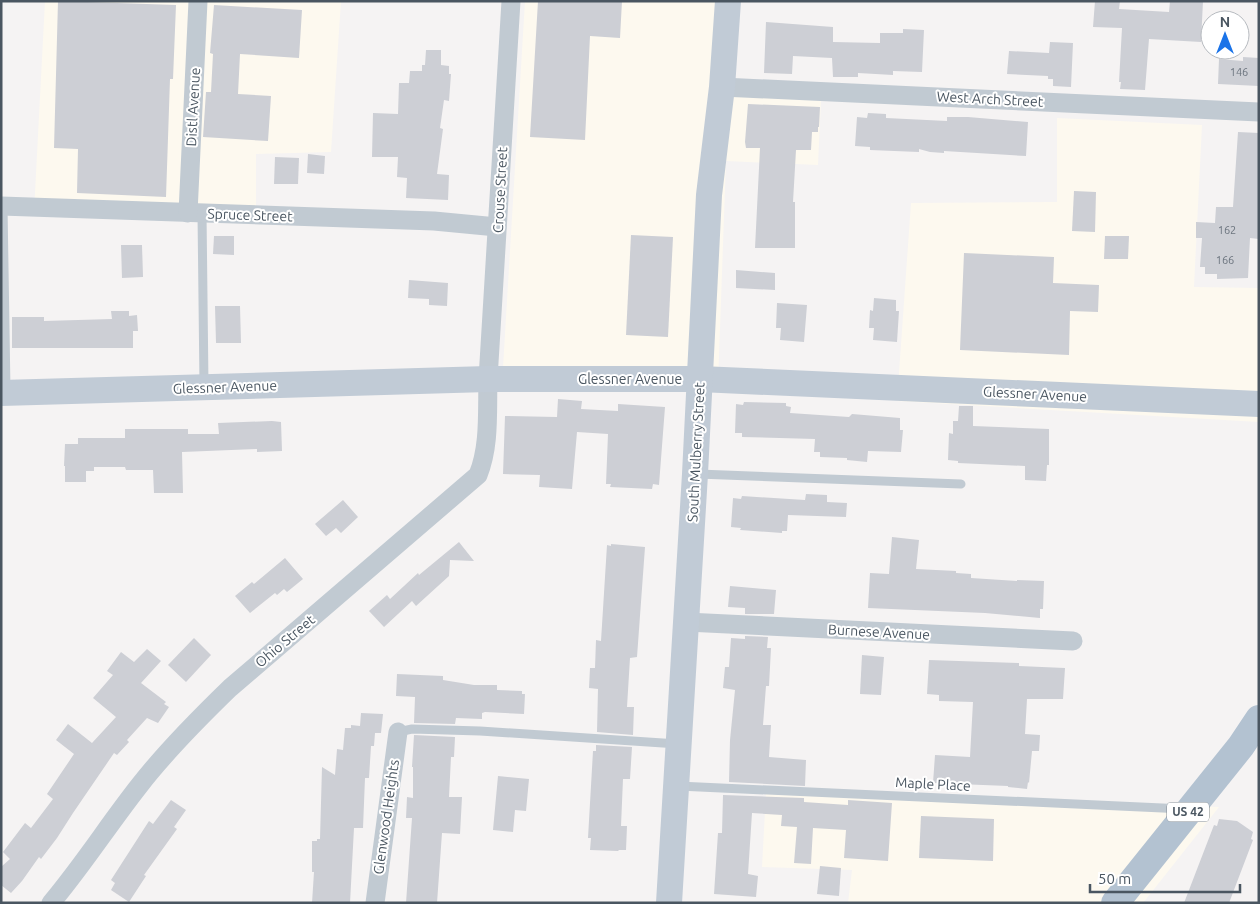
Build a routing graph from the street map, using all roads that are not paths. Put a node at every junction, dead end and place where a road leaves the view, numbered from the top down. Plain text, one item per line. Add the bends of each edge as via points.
1 (198, 1) edge
2 (511, 1) edge
3 (728, 1) edge
4 (722, 87) junction
5 (1259, 112) edge
6 (2, 206) edge
7 (195, 213) junction
8 (498, 227) junction
9 (488, 379) junction
10 (700, 379) junction
11 (204, 387) junction
12 (4, 393) edge
13 (1259, 404) edge
14 (695, 474) junction
15 (961, 484) dead end
16 (686, 622) junction
17 (1073, 641) dead end
18 (1259, 719) edge
19 (398, 732) joint
20 (678, 744) junction
21 (676, 786) junction
22 (1190, 810) junction
23 (52, 903) edge
24 (375, 903) edge
25 (669, 903) edge
26 (1115, 903) edge

1 - 7 street, Distl Avenue
2 - 8 street, Crouse Street
3 - 4 street, South Mulberry Street
4 - 5 street, West Arch Street
4 - 10 street, South Mulberry Street via 709,195
6 - 7 street, Spruce Street
6 - 12 lane
7 - 8 street, Spruce Street via 434,221
7 - 11 lane
8 - 9 street, Crouse Street
9 - 10 street, Glessner Avenue
9 - 11 street, Glessner Avenue
9 - 23 street, Ohio Street via 486,442 478,475 230,688 194,724 138,787
10 - 13 street, Glessner Avenue
10 - 14 street, South Mulberry Street
11 - 12 street, Glessner Avenue
14 - 15 lane
14 - 16 street, South Mulberry Street
16 - 17 street, Burnese Avenue
16 - 20 street, South Mulberry Street
18 - 22 main road, US 42
19 - 20 lane via 480,732
19 - 24 street, Glenwood Heights
20 - 21 street, South Mulberry Street
21 - 22 lane, Maple Place
21 - 25 street, South Mulberry Street
22 - 26 main road, US 42

